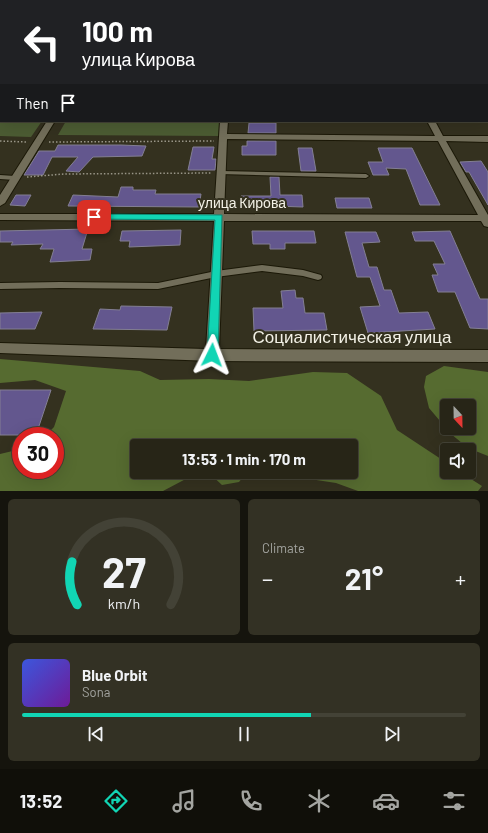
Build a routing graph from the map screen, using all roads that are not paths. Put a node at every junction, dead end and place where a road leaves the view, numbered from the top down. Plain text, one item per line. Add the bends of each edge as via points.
1 (51, 122) edge
2 (224, 122) edge
3 (432, 122) edge
4 (224, 138) junction
5 (441, 139) junction
6 (488, 139) edge
7 (222, 173) junction
8 (366, 176) dead end
9 (0, 177) edge
10 (15, 178) junction
11 (0, 203) edge
12 (0, 217) edge
13 (219, 217) junction
14 (486, 221) edge
15 (216, 274) junction
16 (318, 277) dead end
17 (0, 286) edge
18 (0, 348) edge
19 (212, 355) junction
20 (488, 356) edge

1 - 10 street
2 - 4 street
3 - 5 street
4 - 5 street
4 - 7 street
5 - 6 street
5 - 14 street
7 - 8 lane
7 - 13 street
9 - 10 lane
10 - 11 street
12 - 13 street, улица Кирова
13 - 14 street, улица Кирова
13 - 15 street
15 - 16 lane via 262,268
15 - 17 lane via 158,286
15 - 19 street
18 - 19 street, Социалистическая улица
19 - 20 street, Социалистическая улица

